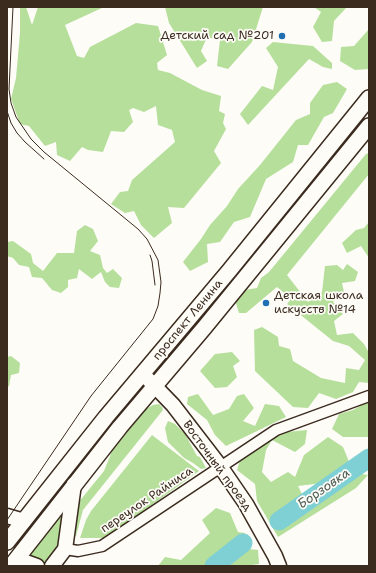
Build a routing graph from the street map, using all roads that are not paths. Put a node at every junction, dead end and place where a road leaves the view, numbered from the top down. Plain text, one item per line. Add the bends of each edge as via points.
1 (369, 98) edge
2 (369, 126) edge
3 (143, 374) junction
4 (154, 386) junction
5 (369, 396) edge
6 (220, 466) junction
7 (74, 484) junction
8 (7, 516) edge
9 (24, 521) junction
10 (7, 542) edge
11 (65, 550) junction
12 (14, 564) edge
13 (37, 566) edge
14 (52, 566) edge
15 (279, 566) edge

1 - 3 main road, проспект Ленина
2 - 4 main road, проспект Ленина
3 - 4 street, Восточный проезд
3 - 9 main road, проспект Ленина
4 - 6 street, Восточный проезд via 173,405
4 - 7 main road, проспект Ленина
5 - 6 street, переулок Райниса via 276,430
6 - 11 street, переулок Райниса via 102,546 78,551
6 - 15 street, Восточный проезд via 246,504
7 - 11 street
7 - 12 main road, проспект Ленина
8 - 9 street
9 - 10 main road, проспект Ленина
11 - 14 street
12 - 13 street via 26,562

